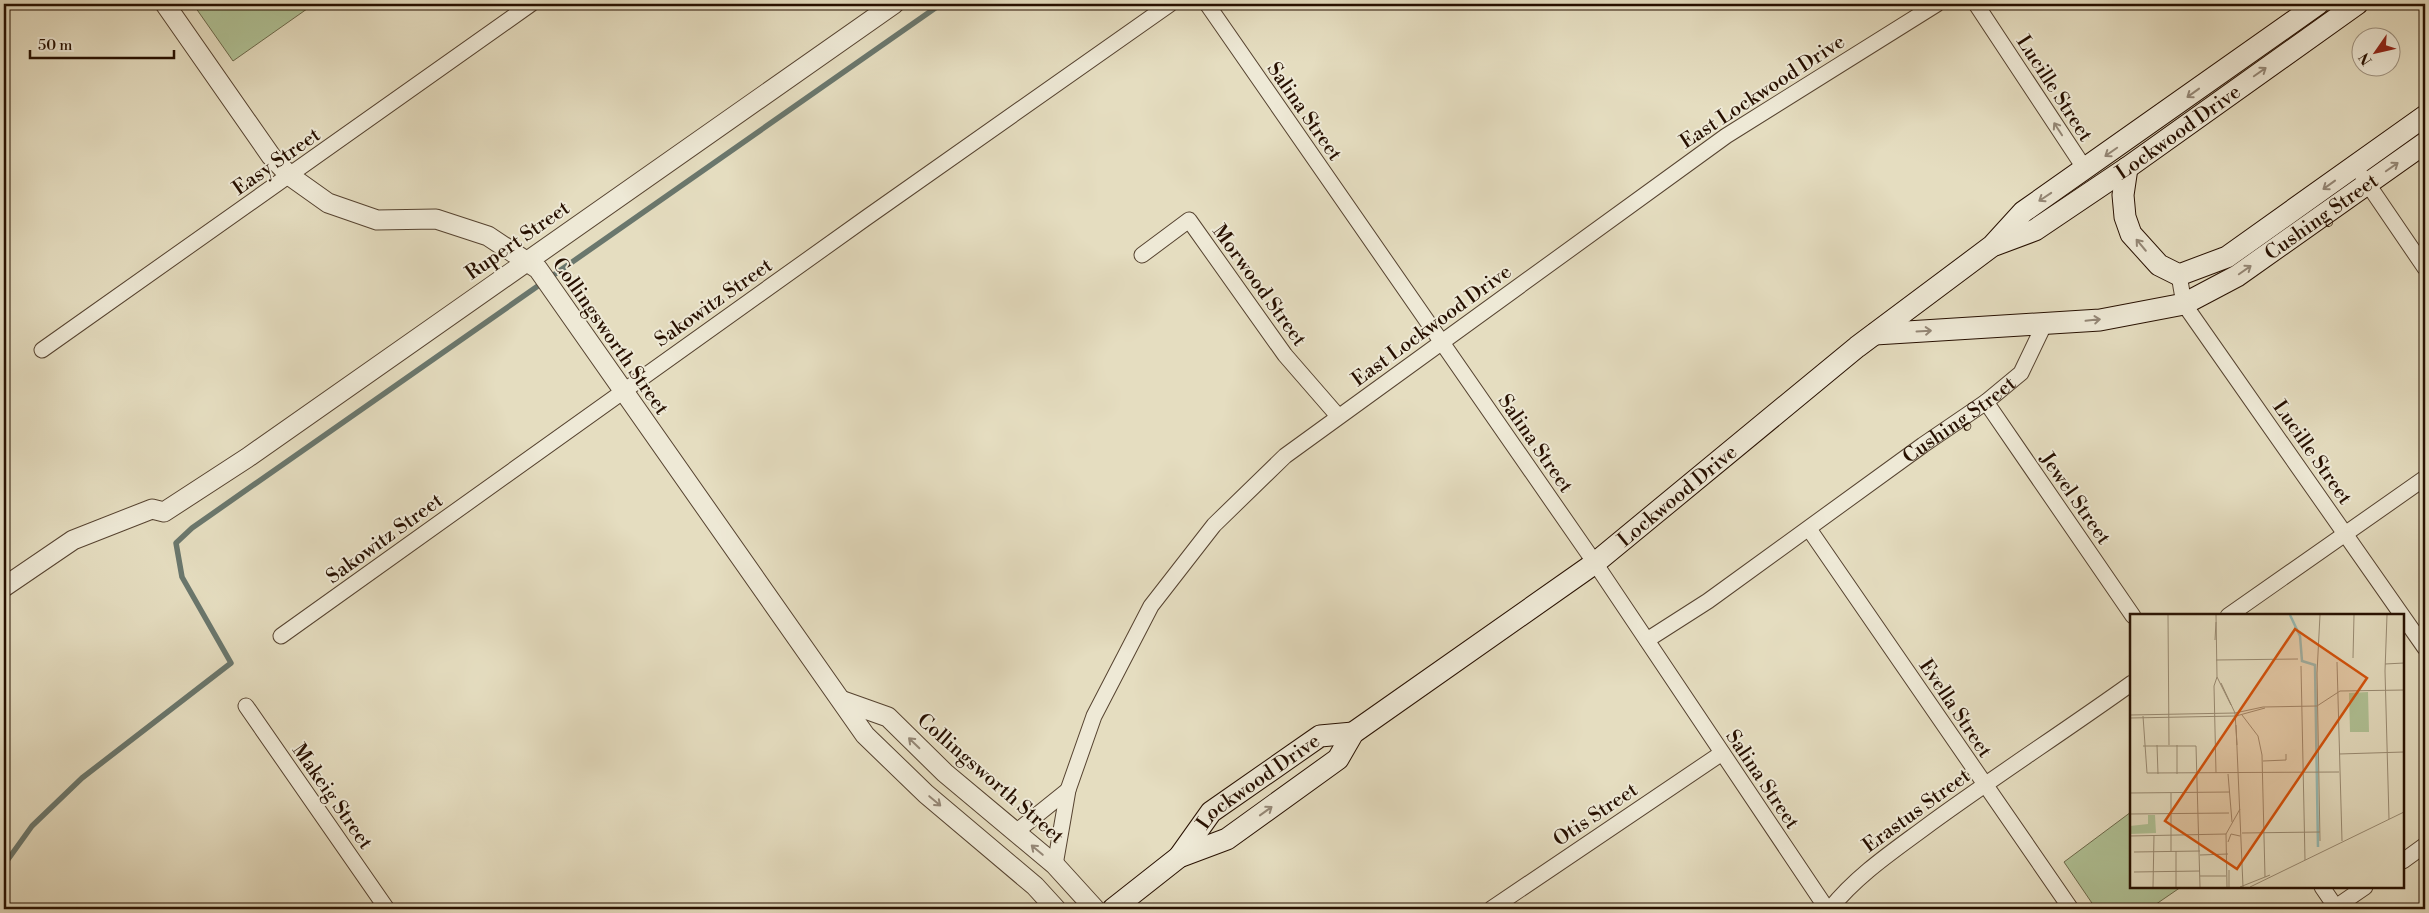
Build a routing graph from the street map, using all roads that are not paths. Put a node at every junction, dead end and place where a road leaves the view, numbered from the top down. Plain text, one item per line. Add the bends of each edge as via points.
1 (165, 4) edge
2 (531, 4) edge
3 (894, 4) edge
4 (1170, 4) edge
5 (1207, 4) edge
6 (1937, 4) edge
7 (1976, 4) edge
8 (2318, 4) edge
9 (2357, 4) edge
10 (2425, 116) edge
11 (2425, 143) edge
12 (2355, 166) junction
13 (2128, 168) junction
14 (2085, 170) junction
15 (290, 176) junction
16 (2368, 184) junction
17 (1992, 246) junction
18 (1142, 255) dead end
19 (533, 265) junction
20 (2425, 268) edge
21 (2179, 274) junction
22 (2184, 304) junction
23 (2044, 325) junction
24 (1875, 334) junction
25 (1442, 343) junction
26 (42, 350) dead end
27 (623, 391) junction
28 (1986, 402) junction
29 (1338, 416) junction
30 (2425, 478) edge
31 (1809, 529) junction
32 (2346, 533) junction
33 (1595, 563) junction
34 (4, 587) edge
35 (2132, 614) edge
36 (2231, 614) edge
37 (2402, 614) edge
38 (2404, 617) edge
39 (281, 636) dead end
40 (1647, 640) junction
41 (2425, 648) edge
42 (2130, 684) edge
43 (843, 701) junction
44 (246, 706) dead end
45 (1353, 733) junction
46 (1722, 753) junction
47 (1984, 785) junction
48 (1068, 790) junction
49 (1016, 832) junction
50 (2425, 845) edge
51 (1179, 857) junction
52 (2404, 860) edge
53 (1055, 865) junction
54 (2323, 888) edge
55 (2364, 888) edge
56 (387, 909) edge
57 (1056, 909) edge
58 (1095, 909) edge
59 (1113, 909) edge
60 (1491, 909) edge
61 (1828, 909) edge
62 (2071, 909) edge
63 (2335, 909) edge

1 - 15 street, Collingsworth Street via 271,156
2 - 15 street, Easy Street
3 - 19 street, Rupert Street
4 - 27 street, Sakowitz Street
5 - 25 street, Salina Street
6 - 25 street, East Lockwood Drive via 1726,136
14 -> 7 street, Lucille Street
8 -> 14 main road, Lockwood Drive
13 -> 9 main road, Lockwood Drive
10 - 12 main road, Cushing Street
16 -> 11 main road, Cushing Street
12 - 16 street
12 -> 21 main road, Cushing Street via 2227,257
13 - 17 main road, Lockwood Drive via 2035,230
21 -> 13 main road via 2159,266 2132,234 2125,217 2123,195
14 -> 17 main road, Lockwood Drive via 2023,212
15 - 19 street, Collingsworth Street via 336,206 378,220 436,219 488,236
15 - 26 street, Easy Street
16 - 20 street
22 -> 16 main road, Cushing Street via 2237,276
17 - 24 main road, Lockwood Drive
18 - 29 street, Morwood Street via 1189,220 1285,355
19 - 27 street, Collingsworth Street
19 - 34 street, Rupert Street via 164,512 152,509 73,540
21 - 22 street, Lucille Street
23 -> 22 main road, Cushing Street via 2100,320
22 - 32 street, Lucille Street
24 -> 23 main road
23 - 28 street, Cushing Street via 2021,373
24 - 33 main road, Lockwood Drive
25 - 29 street, East Lockwood Drive
25 - 33 street, Salina Street
27 - 39 street, Sakowitz Street
27 - 43 street, Collingsworth Street
28 - 31 street, Cushing Street
28 - 35 street, Jewel Street
29 - 48 street, East Lockwood Drive via 1286,456 1214,525 1151,606 1094,716
30 - 32 street
31 - 40 street, Cushing Street
31 - 47 street, Evella Street
32 - 36 street
32 - 37 street, Lucille Street
33 - 40 street, Salina Street
33 - 45 main road, Lockwood Drive
38 - 41 street, Lucille Street
40 - 46 street, Salina Street
42 - 47 street, Erastus Street
49 -> 43 street, Collingsworth Street via 945,772 888,717
43 -> 57 street, Collingsworth Street via 865,735 926,794 1035,886
44 - 56 street, Makeig Street
51 -> 45 main road, Lockwood Drive via 1227,839 1338,758
45 - 51 main road, Lockwood Drive via 1320,736 1211,812
46 - 60 street, Otis Street
46 - 61 street, Salina Street
47 - 61 street, Erastus Street via 1874,865
47 - 62 street, Evella Street
48 - 49 street
48 - 53 street, East Lockwood Drive
53 -> 49 street, Collingsworth Street
50 - 52 street
51 - 59 main road, Lockwood Drive
53 - 58 street, Collingsworth Street
54 - 63 street
55 - 63 street

